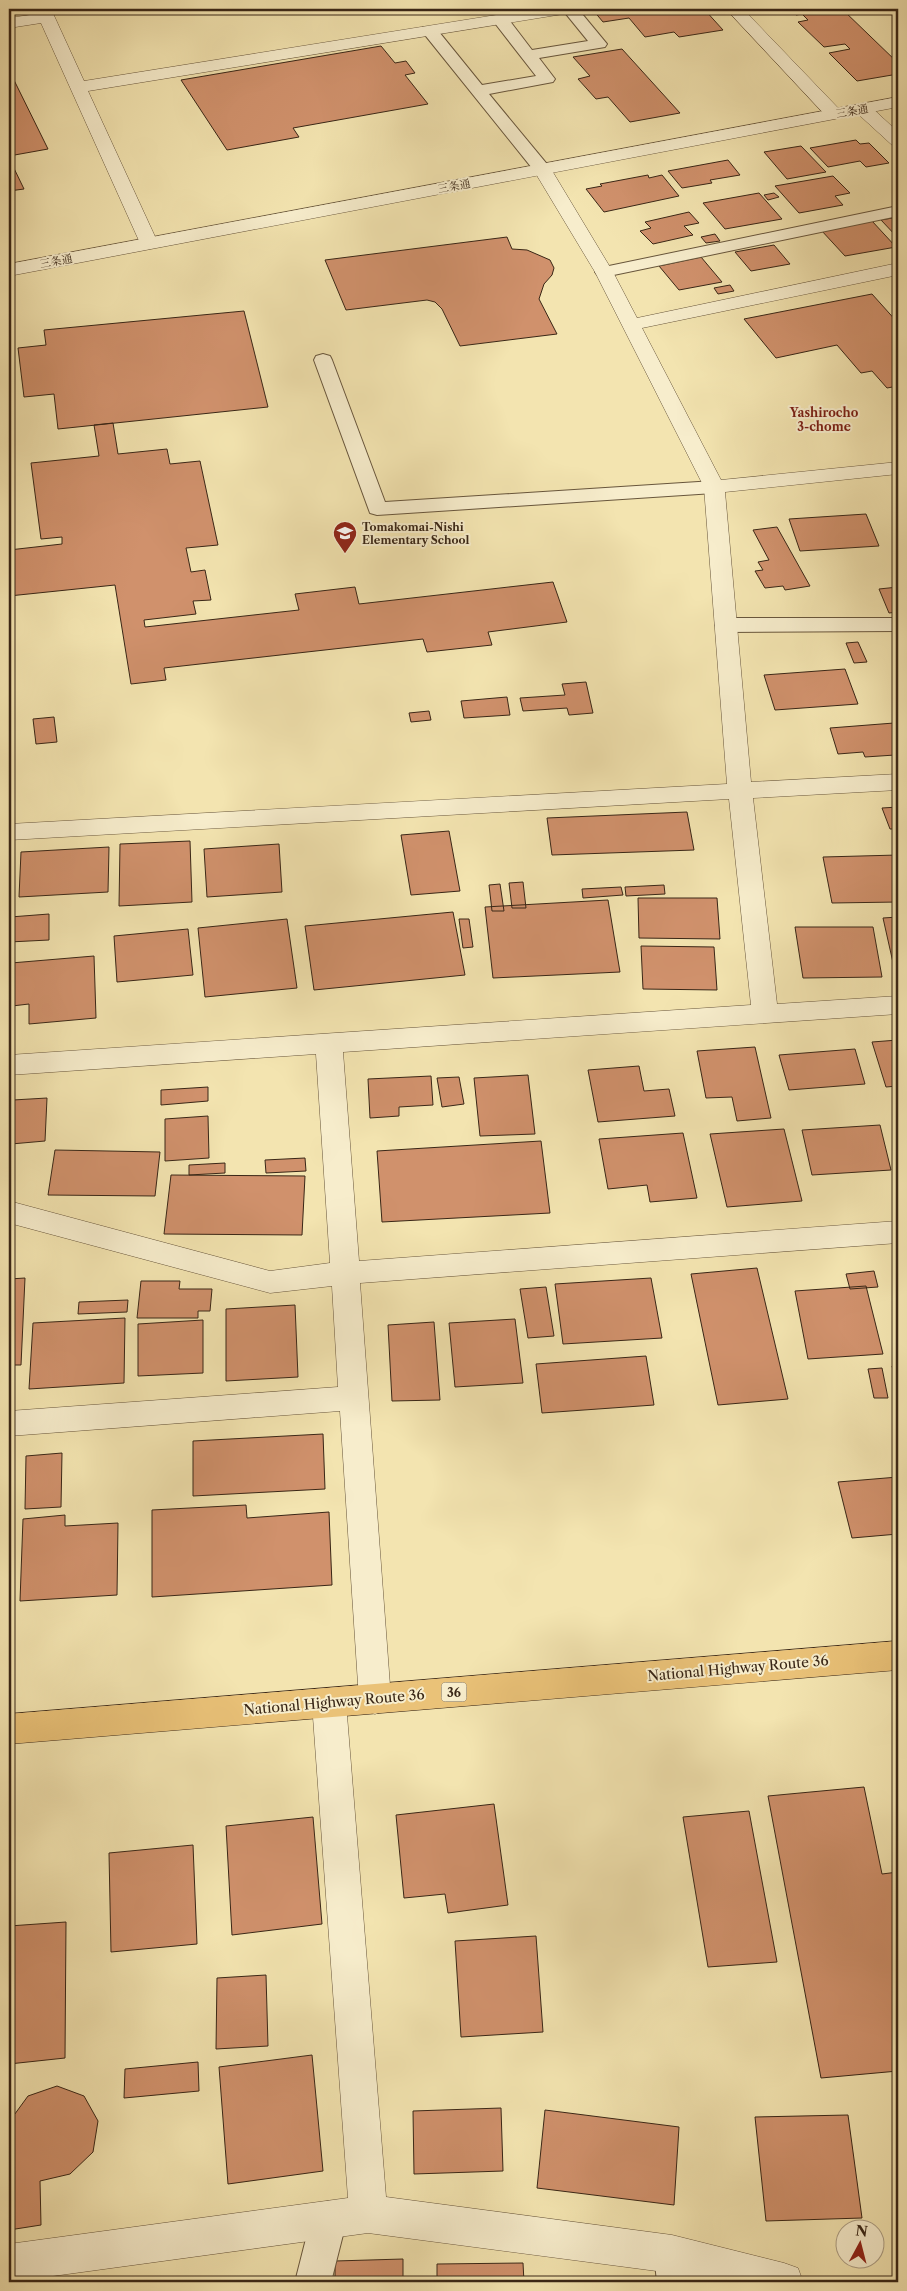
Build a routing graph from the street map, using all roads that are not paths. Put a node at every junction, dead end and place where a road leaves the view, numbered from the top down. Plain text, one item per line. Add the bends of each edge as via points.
1 (564, 9) edge
2 (570, 9) edge
3 (734, 9) edge
4 (45, 13) edge
5 (500, 19) junction
6 (9, 23) edge
7 (429, 30) junction
8 (528, 55) junction
9 (79, 87) junction
10 (477, 91) junction
11 (898, 102) edge
12 (863, 109) junction
13 (834, 114) junction
14 (898, 141) edge
15 (542, 170) junction
16 (898, 210) edge
17 (149, 244) junction
18 (9, 270) edge
19 (891, 271) edge
20 (604, 272) junction
21 (898, 288) edge
22 (630, 325) junction
23 (323, 360) dead end
24 (898, 468) edge
25 (714, 487) junction
26 (726, 625) junction
27 (898, 625) edge
28 (898, 782) edge
29 (740, 791) junction
30 (9, 832) edge
31 (898, 1005) edge
32 (765, 1014) junction
33 (329, 1042) junction
34 (9, 1065) edge
35 (9, 1212) edge
36 (898, 1232) edge
37 (344, 1273) junction
38 (353, 1398) junction
39 (9, 1424) edge
40 (898, 1655) edge
41 (375, 1699) junction
42 (329, 1703) junction
43 (9, 1729) edge
44 (368, 2214) junction
45 (329, 2219) junction
46 (9, 2263) edge
47 (674, 2268) edge
48 (313, 2282) edge
49 (784, 2282) edge

1 - 5 street
2 - 8 lane via 599,44
3 - 13 street
4 - 6 street
4 - 9 street
5 - 7 street
5 - 8 lane
7 - 9 street
7 - 10 lane
8 - 10 lane via 547,79
9 - 17 street
10 - 15 lane
11 - 12 street, 三条通
12 - 13 street, 三条通
12 - 14 street
13 - 15 street, 三条通
15 - 17 street, 三条通
15 - 20 street
16 - 20 lane
17 - 18 street, 三条通
19 - 21 street
19 - 22 street
20 - 22 street
22 - 25 street
23 - 25 lane via 377,509
24 - 25 street
25 - 26 street
26 - 27 lane
26 - 29 street
28 - 29 street
29 - 30 street
29 - 32 street
31 - 32 street
32 - 33 street
33 - 34 street
33 - 37 street
35 - 37 street via 270,1282
36 - 37 street
37 - 38 street
38 - 39 street
38 - 41 street
40 - 41 highway, National Highway Route 36 / 36
41 - 42 highway, National Highway Route 36 / 36
42 - 43 highway, National Highway Route 36 / 36
42 - 44 street
44 - 45 street
44 - 47 street
45 - 46 street
45 - 48 lane
47 - 49 street

